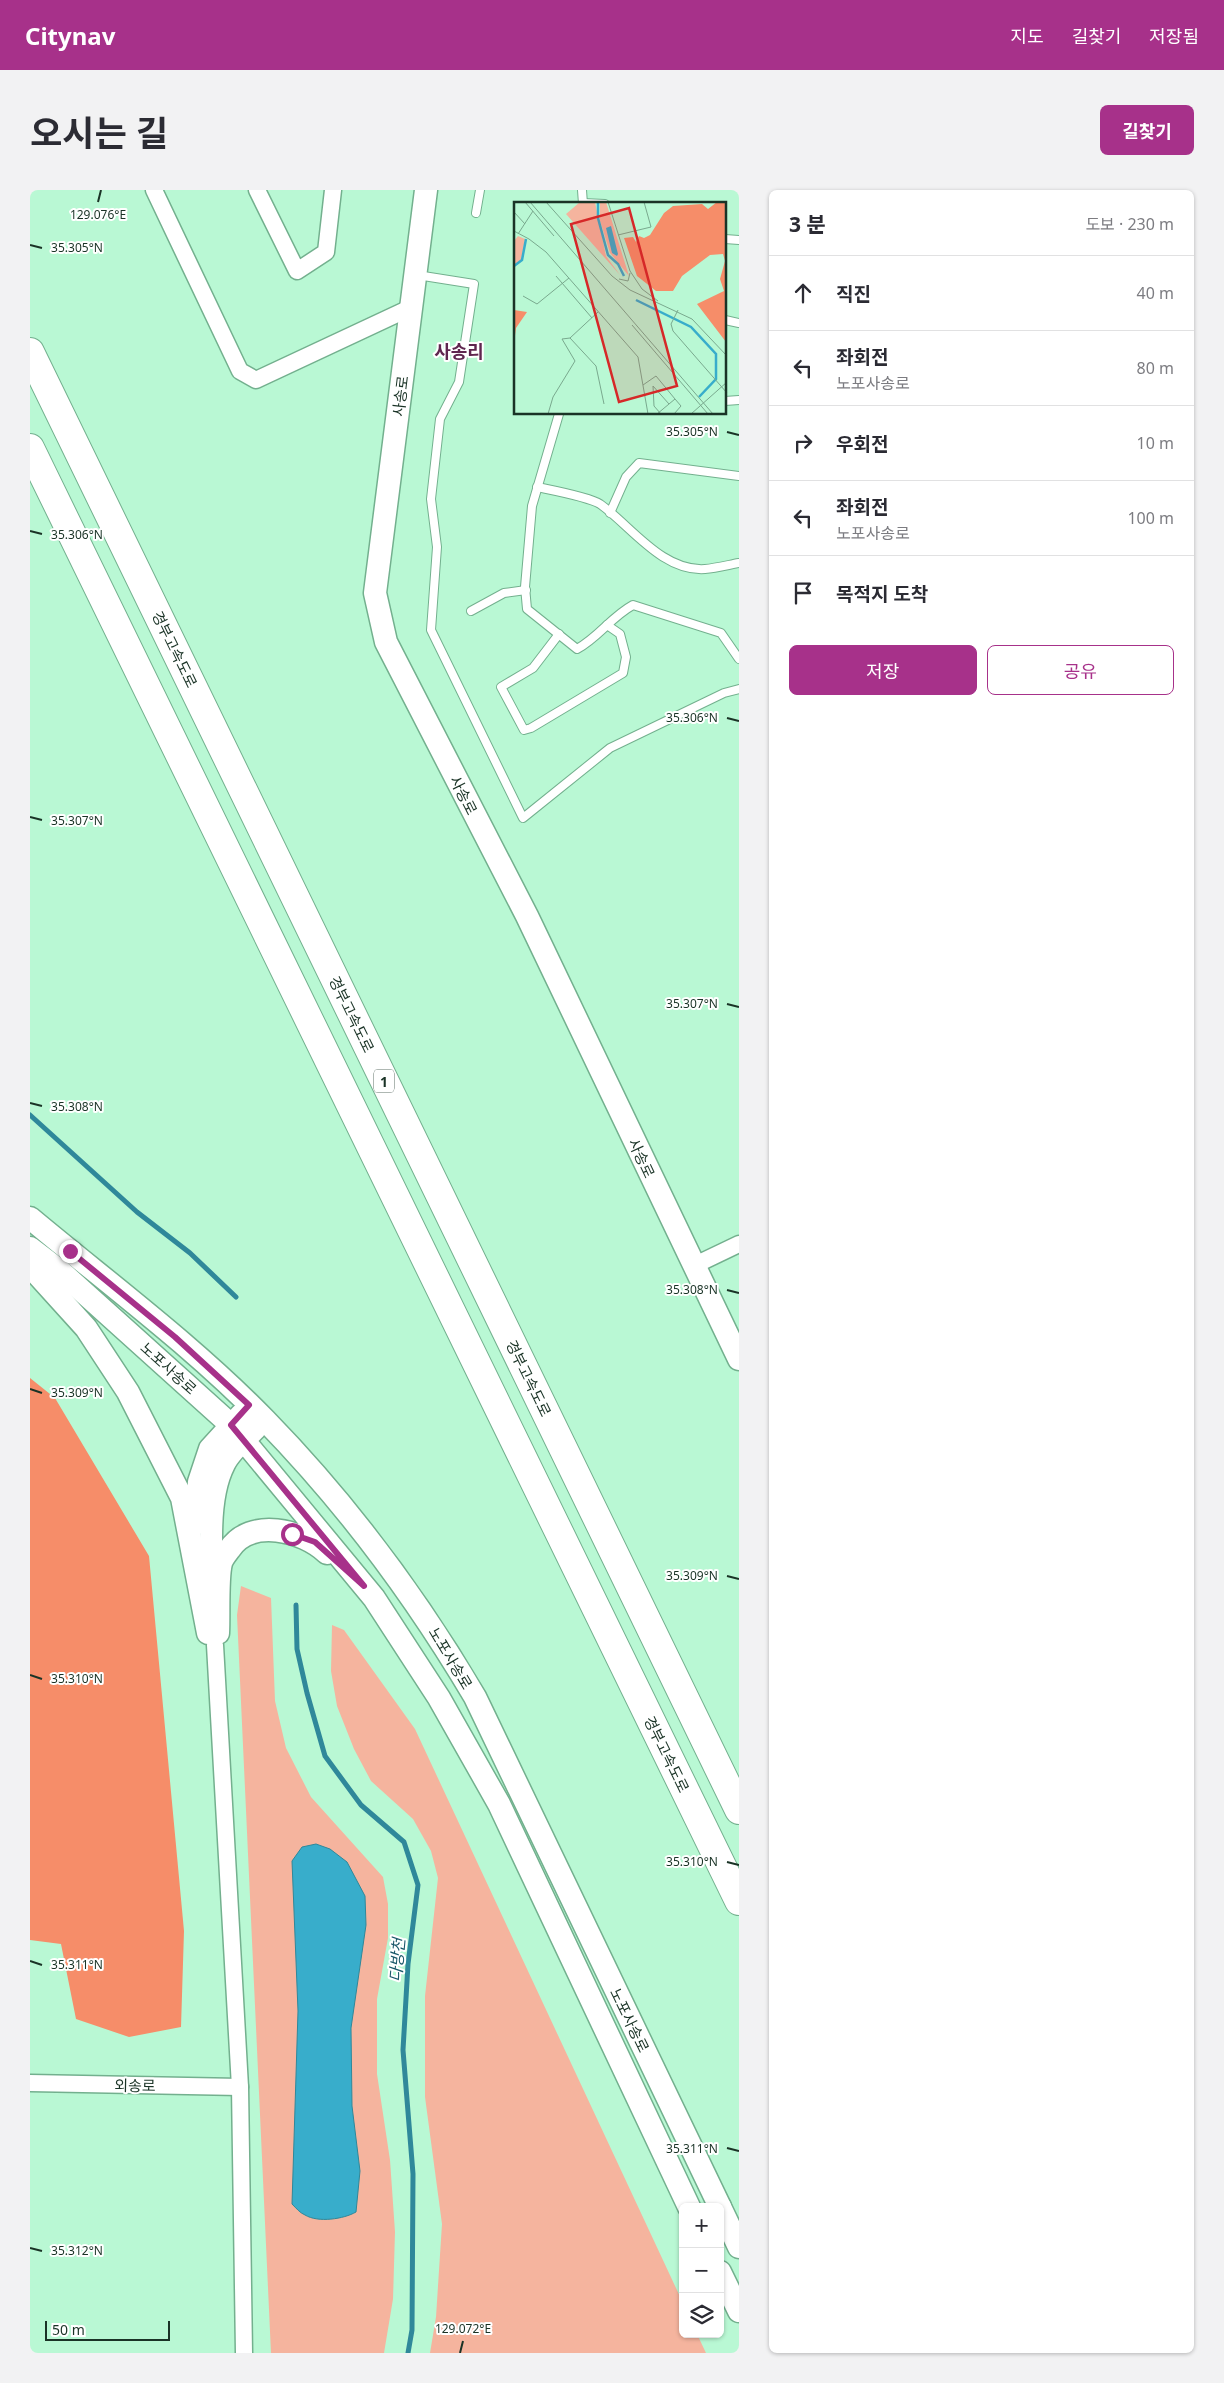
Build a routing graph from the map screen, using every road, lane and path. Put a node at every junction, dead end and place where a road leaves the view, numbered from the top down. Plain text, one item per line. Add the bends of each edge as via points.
1 (154, 190) edge
2 (257, 190) edge
3 (333, 190) edge
4 (426, 190) edge
5 (480, 190) edge
6 (476, 213) dead end
7 (726, 239) edge
8 (739, 240) edge
9 (416, 274) junction
10 (412, 307) junction
11 (726, 320) edge
12 (739, 323) edge
13 (30, 352) edge
14 (739, 400) edge
15 (726, 401) edge
16 (560, 415) edge
17 (30, 448) edge
18 (739, 476) edge
19 (537, 487) junction
20 (610, 513) junction
21 (739, 563) edge
22 (526, 590) junction
23 (471, 611) dead end
24 (607, 625) junction
25 (559, 634) junction
26 (739, 659) edge
27 (739, 689) edge
28 (30, 1218) edge
29 (739, 1244) edge
30 (30, 1248) edge
31 (30, 1266) edge
32 (693, 1266) junction
33 (739, 1359) edge
34 (257, 1412) junction
35 (238, 1432) junction
36 (364, 1586) junction
37 (214, 1637) junction
38 (739, 1810) edge
39 (739, 1901) edge
40 (30, 2083) edge
41 (240, 2088) junction
42 (687, 2203) edge
43 (718, 2203) edge
44 (724, 2215) edge
45 (739, 2246) edge
46 (724, 2280) edge
47 (739, 2311) edge
48 (244, 2353) edge

1 - 10 street via 240,371 256,380
2 - 3 street via 297,271 326,252
4 - 9 main road, 사송로
5 - 6 lane
7 - 8 lane
9 - 10 main road, 사송로
9 - 27 lane via 474,284 459,382 440,419 431,499 437,547 431,630 523,818 610,748 724,693
10 - 32 main road, 사송로 via 375,593 386,642 527,916
11 - 12 lane
13 - 38 highway, 경부고속도로 / 1
14 - 15 lane
16 - 19 lane
17 - 39 highway, 경부고속도로
18 - 20 lane via 640,463 626,477
19 - 20 lane via 598,502
19 - 22 lane via 532,506
20 - 21 lane via 643,543 689,567 704,569
22 - 23 lane via 504,593
22 - 25 lane via 528,609
24 - 25 lane via 593,640 577,649
24 - 25 lane via 620,634 626,657 623,673 524,730 501,687 533,668
24 - 26 lane via 618,613 633,605 721,633
28 - 34 main road, 노포사송로 via 175,1337
29 - 32 street
30 - 35 main road, 노포사송로 via 60,1271
31 - 37 main road via 91,1336 128,1392 182,1498
32 - 33 main road, 사송로
34 - 35 main road
34 - 43 main road, 노포사송로 via 313,1472 393,1572 437,1634 474,1697
35 - 36 main road, 노포사송로
35 - 37 main road via 210,1449 199,1482 195,1520
36 - 37 main road via 315,1542 292,1534 263,1530 249,1533 234,1542 221,1563
36 - 42 main road, 노포사송로 via 440,1698 499,1804
37 - 41 street
40 - 41 street, 외송로
41 - 48 street
44 - 45 main road, 노포사송로
46 - 47 main road

